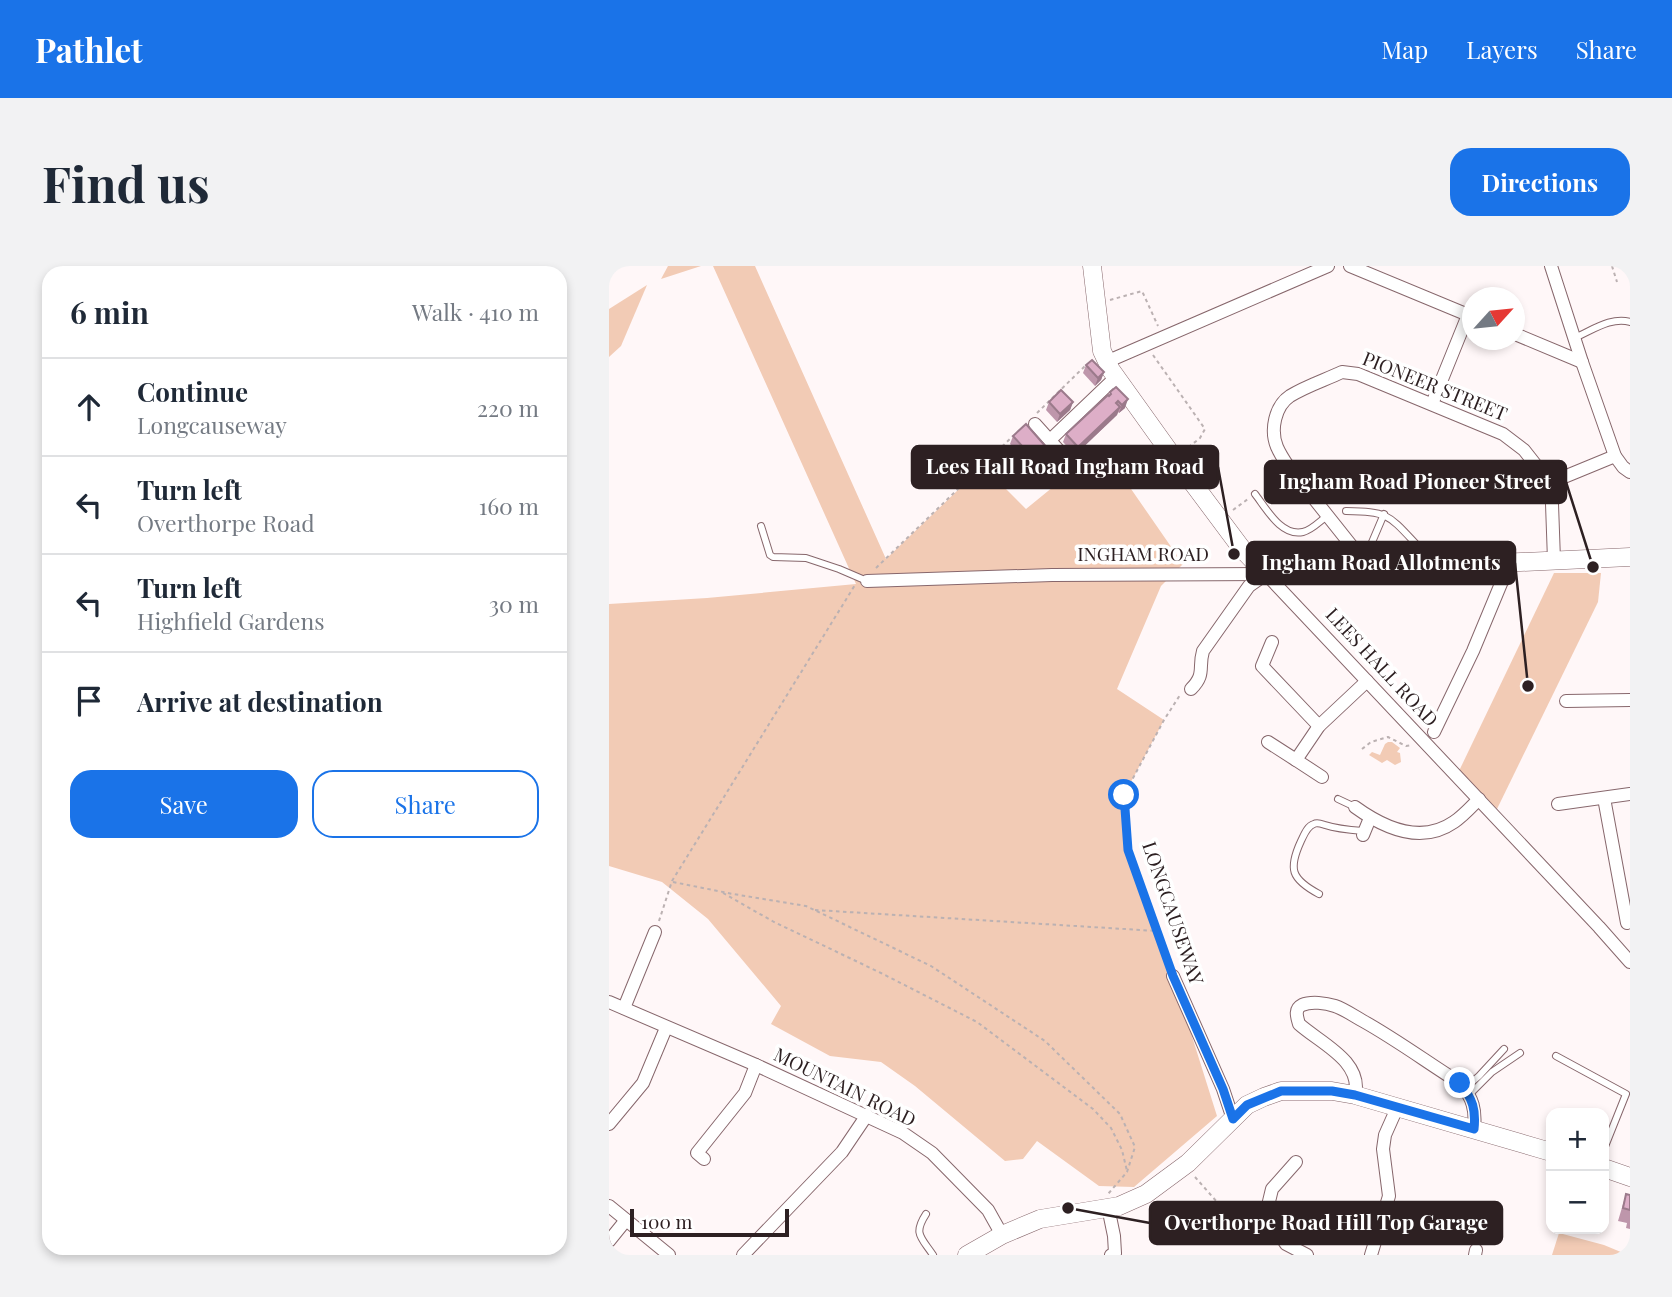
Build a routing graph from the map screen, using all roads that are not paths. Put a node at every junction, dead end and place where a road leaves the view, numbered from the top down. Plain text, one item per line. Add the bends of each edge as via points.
1 (1092, 266) edge
2 (1328, 266) edge
3 (1350, 266) edge
4 (1551, 266) edge
5 (1301, 272) edge
6 (1462, 313) edge
7 (1630, 322) edge
8 (1462, 335) edge
9 (1574, 338) junction
10 (1525, 339) edge
11 (1582, 362) junction
12 (1108, 363) junction
13 (1432, 404) junction
14 (1033, 422) road end
15 (1050, 440) junction
16 (1615, 456) junction
17 (1072, 464) dead end
18 (1630, 472) edge
19 (1547, 484) junction
20 (1255, 494) road end
21 (1346, 511) dead end
22 (1384, 514) junction
23 (1327, 516) junction
24 (761, 526) dead end
25 (1416, 544) dead end
26 (1630, 556) edge
27 (1554, 560) junction
28 (1510, 562) junction
29 (1367, 565) junction
30 (1266, 574) junction
31 (864, 580) joint
32 (1272, 642) dead end
33 (1367, 681) junction
34 (1191, 689) road end
35 (1630, 700) edge
36 (1566, 701) dead end
37 (1319, 726) junction
38 (1434, 732) dead end
39 (1268, 742) dead end
40 (1296, 760) junction
41 (1322, 777) dead end
42 (1630, 794) edge
43 (1604, 798) junction
44 (1338, 799) dead end
45 (1479, 799) junction
46 (1558, 804) dead end
47 (1355, 807) joint
48 (1370, 818) junction
49 (1363, 833) joint
50 (1319, 894) dead end
51 (1627, 923) dead end
52 (655, 932) road end
53 (1630, 962) edge
54 (1173, 976) road end
55 (609, 1002) edge
56 (624, 1008) junction
57 (666, 1028) junction
58 (1504, 1049) dead end
59 (1520, 1053) dead end
60 (1556, 1056) dead end
61 (756, 1065) junction
62 (1467, 1092) junction
63 (1355, 1095) junction
64 (1397, 1108) junction
65 (867, 1115) junction
66 (1233, 1119) junction
67 (609, 1124) edge
68 (1474, 1129) junction
69 (1609, 1136) edge
70 (1546, 1151) edge
71 (704, 1158) dead end
72 (1296, 1162) dead end
73 (1609, 1170) edge
74 (1630, 1177) edge
75 (609, 1206) edge
76 (1101, 1209) junction
77 (926, 1214) dead end
78 (627, 1220) junction
79 (1002, 1235) junction
80 (609, 1241) edge
81 (669, 1255) edge
82 (743, 1255) edge
83 (933, 1255) edge
84 (967, 1255) edge
85 (1111, 1255) edge
86 (1307, 1255) edge
87 (1371, 1255) edge

1 - 12 street, LEES HALL ROAD
2 - 5 street
3 - 6 street
4 - 9 street
5 - 12 street
7 - 9 lane via 1616,320
8 - 13 street
9 - 11 street
10 - 11 street
11 - 16 street
12 - 15 street
12 - 30 street, LEES HALL ROAD via 1242,549
13 - 19 street, PIONEER STREET via 1503,434 1532,459
13 - 23 street, PIONEER STREET via 1347,372 1283,403 1274,425 1277,448
14 - 15 street
15 - 17 street
16 - 18 street
16 - 19 street
19 - 27 street, PIONEER STREET
20 - 23 lane via 1275,520 1297,533
21 - 22 lane
22 - 25 lane
22 - 29 lane
23 - 29 street, PIONEER STREET
24 - 31 lane via 773,557 806,558
26 - 27 street, INGHAM ROAD
27 - 28 street, INGHAM ROAD
28 - 29 street, INGHAM ROAD
28 - 38 street
29 - 30 street, INGHAM ROAD
30 - 31 street, INGHAM ROAD
30 - 33 street, LEES HALL ROAD
30 - 34 street via 1249,586 1203,651 1201,676
32 - 37 street via 1262,666
33 - 37 street
33 - 45 street, LEES HALL ROAD
35 - 36 street
37 - 40 street
39 - 40 street
40 - 41 street
42 - 43 street
43 - 46 street
43 - 51 street
44 - 47 lane
45 - 48 street via 1453,823 1429,833 1397,830
45 - 53 street, LEES HALL ROAD
47 - 48 street
48 - 49 street
49 - 50 lane via 1318,823 1308,828 1294,870 1305,887
52 - 56 street
54 - 66 street, LONGCAUSEWAY
55 - 56 street, MOUNTAIN ROAD
56 - 57 street, MOUNTAIN ROAD
57 - 61 street, MOUNTAIN ROAD
57 - 67 street via 643,1083
58 - 62 lane
59 - 62 lane
60 - 69 lane via 1626,1094
61 - 65 street, MOUNTAIN ROAD
61 - 71 street, MOUNTAIN ROAD via 745,1093 697,1153
62 - 63 street via 1460,1083 1336,1006 1300,1006 1299,1024 1343,1059 1357,1085
62 - 68 street via 1475,1110
63 - 64 street
63 - 66 street via 1281,1091 1247,1105
64 - 68 street
64 - 87 street via 1385,1135 1388,1196
65 - 79 street, MOUNTAIN ROAD via 932,1153 988,1210
65 - 82 street via 842,1152
66 - 76 street via 1188,1163 1146,1194
68 - 70 street
72 - 86 street via 1272,1189 1266,1214 1286,1244
73 - 74 street
75 - 78 street
76 - 79 street via 1040,1220
76 - 85 street via 1114,1236 1115,1253
77 - 83 lane via 919,1233
78 - 80 street
78 - 81 street
79 - 84 street

